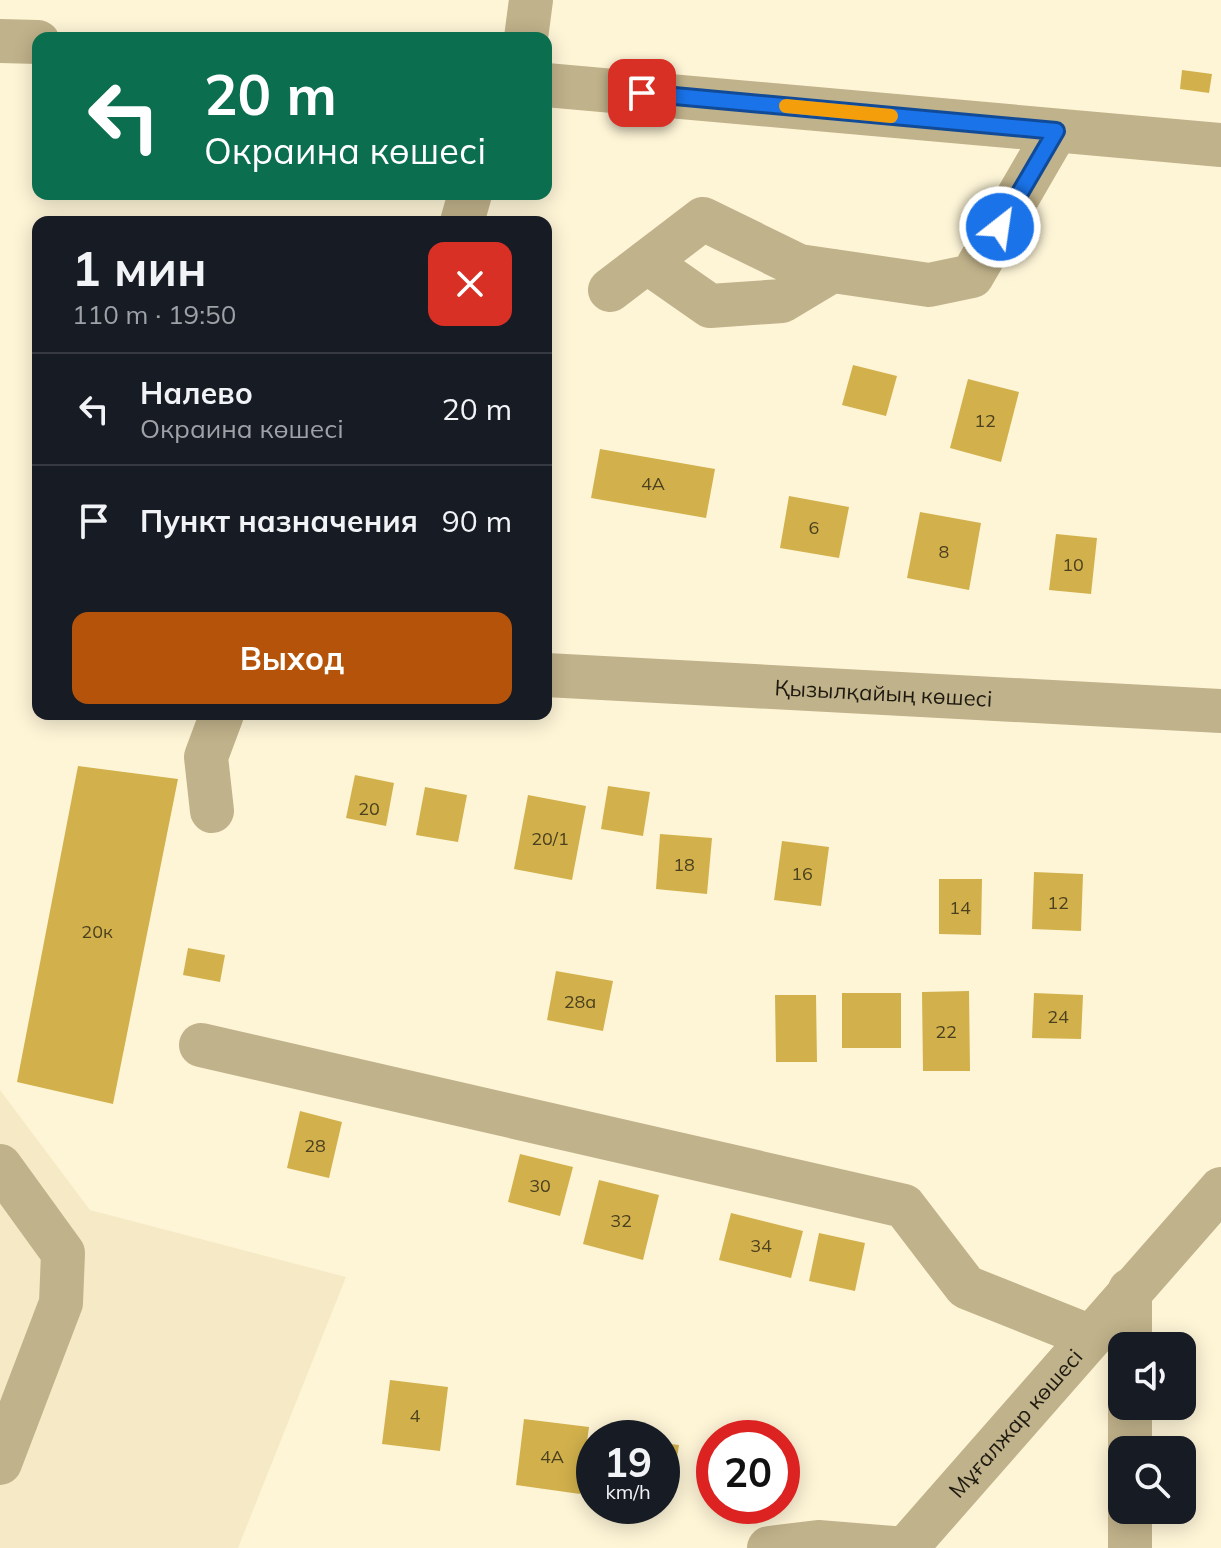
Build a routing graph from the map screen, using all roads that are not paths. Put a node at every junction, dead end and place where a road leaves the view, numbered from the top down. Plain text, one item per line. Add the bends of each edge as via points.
1 (531, 0) edge
2 (527, 32) edge
3 (0, 41) edge
4 (32, 42) edge
5 (552, 86) edge
6 (1056, 131) junction
7 (1221, 145) edge
8 (647, 262) junction
9 (832, 271) junction
10 (610, 290) dead end
11 (552, 675) edge
12 (1221, 711) edge
13 (220, 720) edge
14 (212, 811) dead end
15 (201, 1045) dead end
16 (0, 1166) edge
17 (1221, 1189) edge
18 (1114, 1332) edge
19 (1108, 1341) edge
20 (1108, 1344) edge
21 (0, 1463) edge
22 (1130, 1524) edge
23 (769, 1548) edge
24 (893, 1548) edge
25 (906, 1548) edge
26 (1130, 1548) edge

1 - 2 street
3 - 4 street
5 - 6 street
6 - 7 street
6 - 9 street via 972,276 929,285
8 - 9 street via 710,306 782,301
8 - 9 street via 703,219 799,266
8 - 10 street
11 - 12 street, Қызылқайың көшесі
13 - 14 street via 206,757
15 - 19 street via 904,1206 966,1287
16 - 21 street via 63,1253 61,1303
17 - 18 street, Мұғалжар көшесі via 1130,1290
20 - 25 street, Мұғалжар көшесі
22 - 26 street
23 - 24 street via 818,1542

